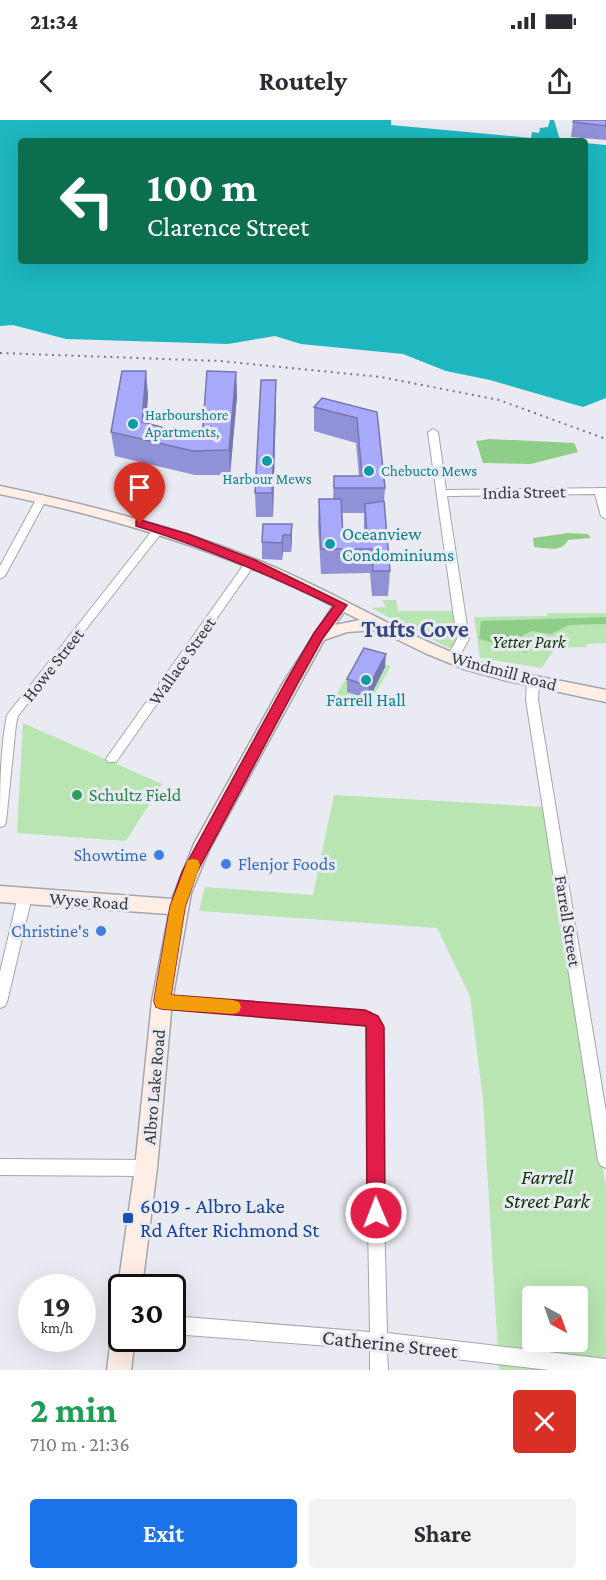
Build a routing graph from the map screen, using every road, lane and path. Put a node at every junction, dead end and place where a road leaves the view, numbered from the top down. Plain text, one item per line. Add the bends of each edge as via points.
1 (433, 432) dead end
2 (0, 490) edge
3 (602, 491) edge
4 (442, 493) junction
5 (42, 498) junction
6 (606, 516) edge
7 (159, 529) junction
8 (251, 562) junction
9 (1, 573) edge
10 (341, 605) junction
11 (381, 625) junction
12 (319, 636) junction
13 (452, 659) junction
14 (533, 682) junction
15 (606, 696) edge
16 (5, 724) edge
17 (112, 759) dead end
18 (0, 822) edge
19 (0, 894) edge
20 (25, 896) junction
21 (178, 907) junction
22 (162, 1001) junction
23 (0, 1002) edge
24 (606, 1160) edge
25 (0, 1167) edge
26 (146, 1168) junction
27 (132, 1274) edge
28 (186, 1326) edge
29 (379, 1341) junction
30 (121, 1352) edge
31 (606, 1368) edge
32 (119, 1370) edge
33 (379, 1370) edge

1 - 4 street
2 - 5 main road, Windmill Road
3 - 4 street, India Street
3 - 6 street
4 - 13 street via 463,639
5 - 7 main road, Windmill Road
5 - 9 street
7 - 8 main road, Windmill Road
7 - 16 street, Howe Street
8 - 10 main road, Windmill Road
8 - 17 street, Wallace Street
10 - 11 main road, Windmill Road
10 - 12 main road, Albro Lake Road
11 - 12 main road via 360,624
11 - 13 main road, Windmill Road
12 - 21 main road, Albro Lake Road via 200,849
13 - 14 main road, Windmill Road
14 - 15 main road, Windmill Road
14 - 24 street, Farrell Street via 532,700
16 - 18 street, Howe Street
19 - 20 main road, Wyse Road
20 - 21 main road, Wyse Road
20 - 23 street
21 - 22 main road, Albro Lake Road
22 - 26 main road, Albro Lake Road
22 - 29 street via 365,1017 376,1027
25 - 26 street
26 - 27 main road, Albro Lake Road
28 - 29 street, Catherine Street
29 - 31 street, Catherine Street
29 - 33 street
30 - 32 main road

